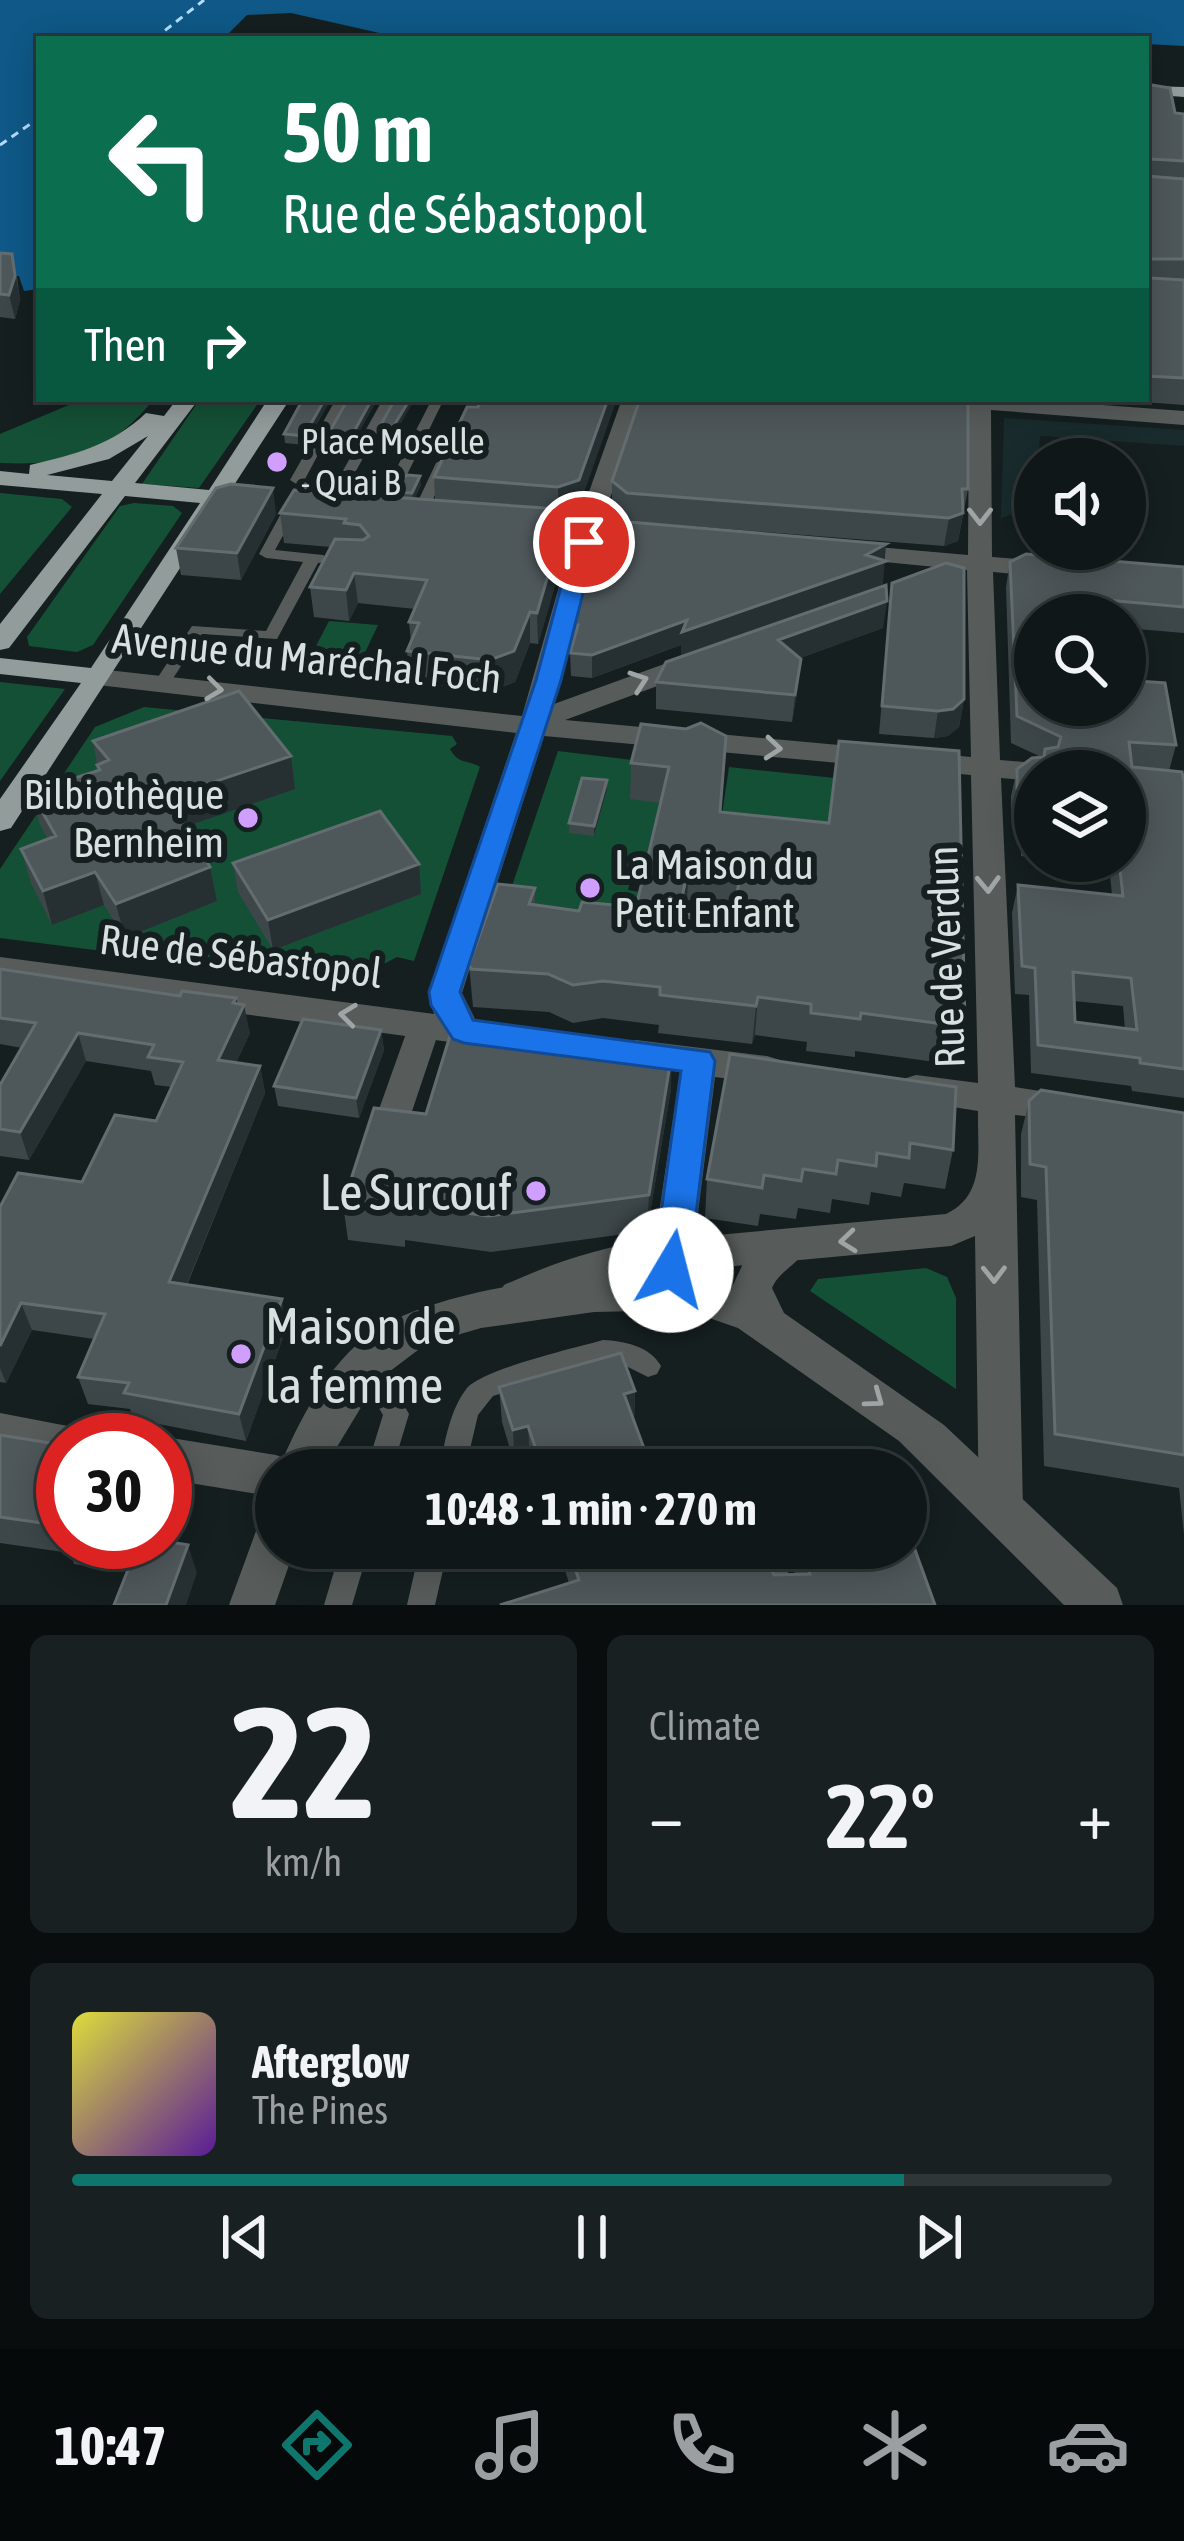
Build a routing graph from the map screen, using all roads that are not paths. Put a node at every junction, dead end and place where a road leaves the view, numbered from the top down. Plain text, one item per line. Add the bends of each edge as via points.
1 (1149, 90) edge
2 (1184, 92) edge
3 (166, 402) edge
4 (186, 402) edge
5 (277, 402) edge
6 (341, 402) edge
7 (387, 402) edge
8 (437, 402) edge
9 (632, 402) edge
10 (971, 402) edge
11 (1018, 402) edge
12 (1136, 407) edge
13 (1184, 418) edge
14 (446, 456) edge
15 (0, 477) edge
16 (117, 488) junction
17 (213, 497) junction
18 (307, 500) junction
19 (359, 508) junction
20 (429, 515) joint
21 (501, 521) edge
22 (589, 529) junction
23 (677, 536) edge
24 (818, 549) edge
25 (313, 558) junction
26 (345, 562) edge
27 (981, 564) junction
28 (1080, 572) edge
29 (922, 574) junction
30 (980, 596) junction
31 (0, 642) edge
32 (736, 648) edge
33 (0, 666) edge
34 (98, 677) junction
35 (162, 683) junction
36 (531, 726) junction
37 (988, 767) junction
38 (1014, 770) edge
39 (0, 821) edge
40 (0, 970) edge
41 (424, 1025) junction
42 (464, 1031) junction
43 (534, 1040) edge
44 (605, 1049) edge
45 (699, 1061) junction
46 (813, 1076) edge
47 (882, 1084) edge
48 (997, 1099) junction
49 (1092, 1111) edge
50 (390, 1126) edge
51 (994, 1196) junction
52 (785, 1248) junction
53 (674, 1253) junction
54 (649, 1291) junction
55 (495, 1308) junction
56 (768, 1324) junction
57 (366, 1364) junction
58 (648, 1366) dead end
59 (0, 1432) edge
60 (36, 1438) edge
61 (311, 1449) edge
62 (386, 1449) edge
63 (457, 1449) edge
64 (192, 1462) edge
65 (255, 1473) edge
66 (1001, 1511) junction
67 (265, 1569) edge
68 (349, 1569) edge
69 (429, 1569) edge
70 (773, 1569) edge
71 (252, 1605) edge
72 (338, 1605) edge
73 (421, 1605) edge
74 (786, 1605) edge
75 (1100, 1605) edge

1 - 2 main road
3 - 15 main road via 136,437 104,457
4 - 16 main road
5 - 17 main road
6 - 18 lane via 297,480
7 - 18 lane via 345,479
8 - 19 lane via 397,482 364,497
9 - 22 street
10 -> 27 street, Rue de Verdun
11 - 12 street
12 - 13 street
14 - 20 lane
15 - 16 main road
16 - 17 main road
16 - 31 main road
17 - 18 street
17 - 34 main road
18 - 19 street
18 - 25 lane via 266,554
19 - 20 street
21 - 22 street
22 - 23 street
22 - 36 street
24 - 29 street
25 - 26 lane
25 - 35 lane via 271,636 198,628
27 - 28 street
27 - 29 street
27 - 30 street, Rue de Verdun
29 - 30 street via 972,586
30 - 37 street, Rue de Verdun
36 -> 32 street
33 - 34 main road, Avenue du Maréchal Foch
34 - 35 street, Avenue du Maréchal Foch
34 - 39 main road
35 -> 36 street, Avenue du Maréchal Foch
36 -> 37 street, Avenue du Maréchal Foch
36 - 42 street via 445,992
37 - 38 street, Avenue du Maréchal Foch
37 -> 48 street, Rue de Verdun
41 -> 40 street, Rue de Sébastopol
41 - 42 street, Rue de Sébastopol
41 - 50 street
42 - 43 street, Rue de Sébastopol
44 - 45 street
45 - 46 street
45 - 53 street
47 - 48 street
48 - 49 street
48 - 51 street, Rue de Verdun
51 -> 52 street via 974,1220 951,1230
51 -> 66 street, Rue de Verdun
52 - 53 street
52 - 56 street via 763,1263 752,1288
53 - 54 street via 671,1270
53 - 55 street via 562,1275
54 - 55 street
54 - 56 street via 705,1296
55 - 57 street via 401,1333
56 -> 66 street via 915,1429
57 - 61 street via 340,1393
57 - 62 lane via 396,1414
58 - 63 lane via 603,1351 485,1387
59 - 60 street
64 - 65 street
66 - 75 street
67 - 71 street
68 - 72 lane
69 - 73 lane
70 - 74 lane

